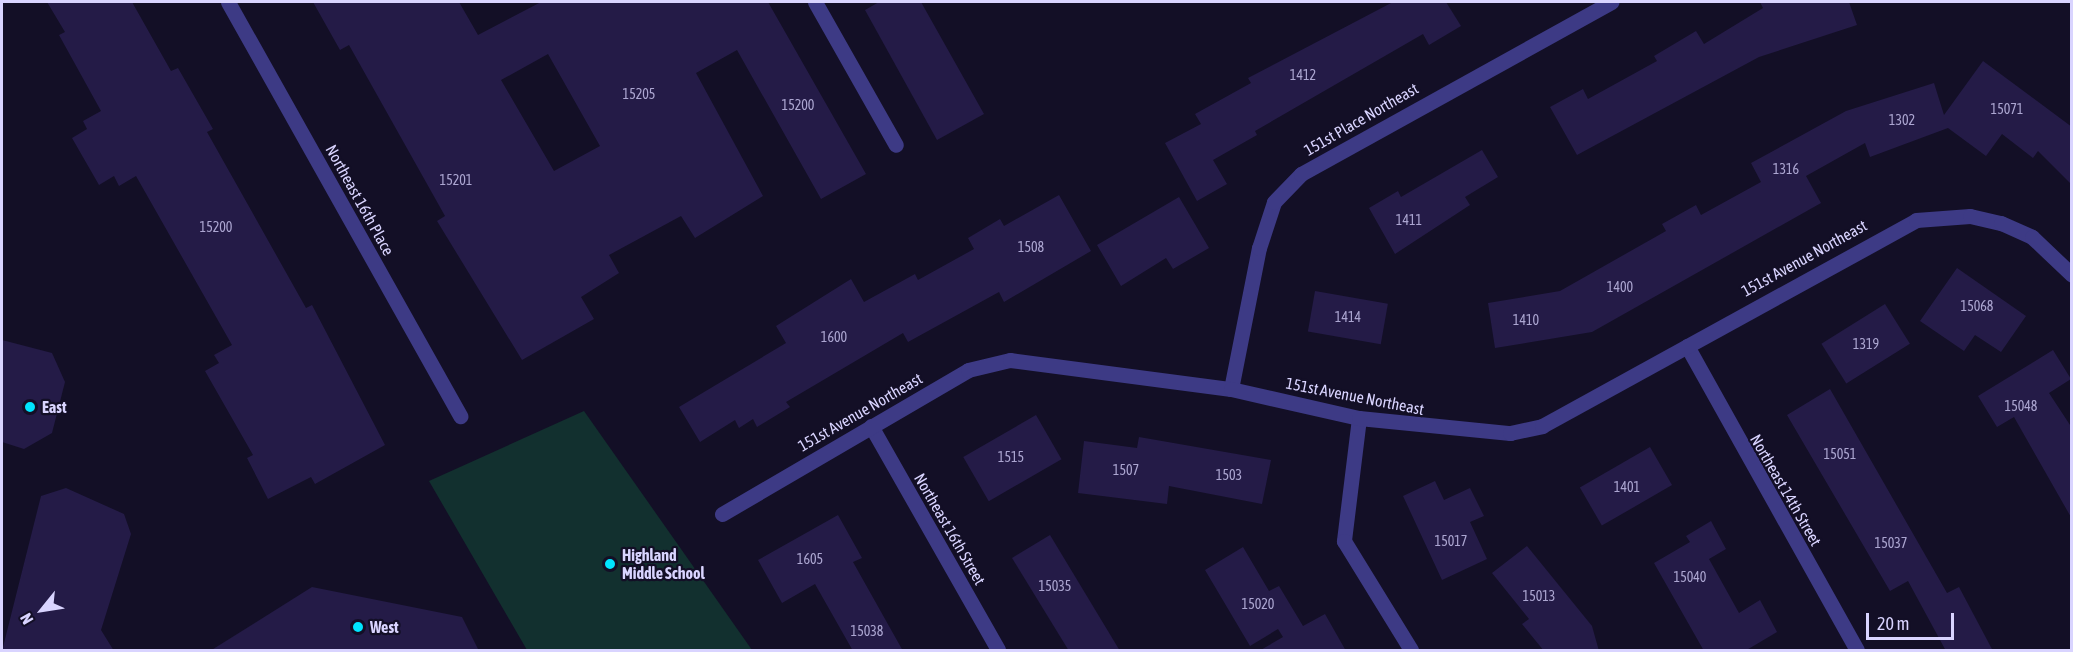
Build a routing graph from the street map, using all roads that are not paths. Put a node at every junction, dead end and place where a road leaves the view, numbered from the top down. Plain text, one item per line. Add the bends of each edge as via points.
1 (228, 2) edge
2 (815, 2) edge
3 (1611, 2) edge
4 (896, 145) dead end
5 (2072, 275) edge
6 (1687, 346) junction
7 (1231, 389) junction
8 (460, 416) dead end
9 (1359, 418) junction
10 (871, 426) junction
11 (722, 514) dead end
12 (998, 651) edge
13 (1410, 651) edge
14 (1857, 651) edge

1 - 8 street, Northeast 16th Place
2 - 4 street
3 - 7 street, 151st Place Northeast via 1301,174 1274,202 1258,248
5 - 6 street, 151st Avenue Northeast via 2032,237 1970,216 1916,220 1872,240
6 - 9 street, 151st Avenue Northeast via 1542,426 1510,434
6 - 14 street, Northeast 14th Street
7 - 9 street, 151st Avenue Northeast
7 - 10 street, 151st Avenue Northeast via 1010,360 968,370
9 - 13 street via 1344,541
10 - 11 street, 151st Avenue Northeast
10 - 12 street, Northeast 16th Street

